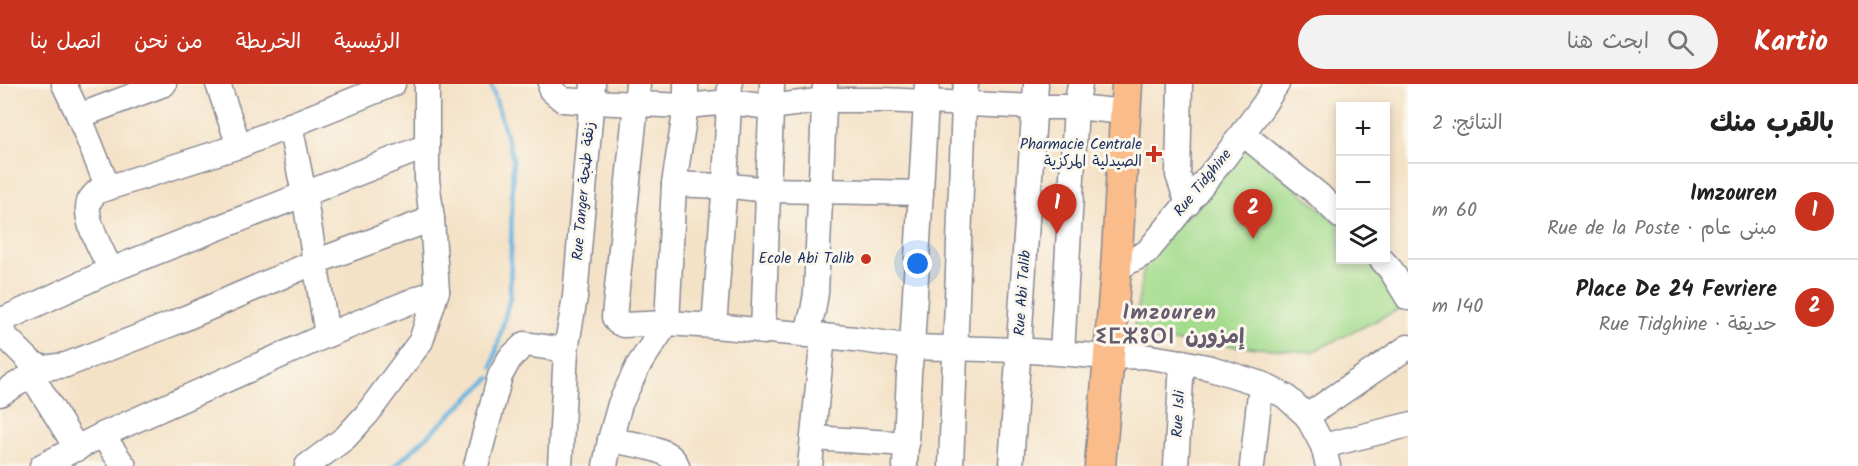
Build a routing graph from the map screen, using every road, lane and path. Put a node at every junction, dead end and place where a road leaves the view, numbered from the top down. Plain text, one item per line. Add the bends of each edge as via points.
1 (63, 84) edge
2 (164, 84) edge
3 (218, 84) edge
4 (393, 84) edge
5 (427, 84) edge
6 (551, 84) edge
7 (1180, 84) edge
8 (1276, 84) edge
9 (825, 92) edge
10 (882, 92) edge
11 (592, 93) edge
12 (729, 93) edge
13 (927, 93) edge
14 (637, 94) edge
15 (965, 94) edge
16 (686, 95) edge
17 (1078, 95) edge
18 (1260, 95) edge
19 (771, 96) edge
20 (1035, 96) edge
21 (1126, 98) edge
22 (79, 116) junction
23 (290, 125) junction
24 (1242, 133) junction
25 (239, 146) junction
26 (427, 146) junction
27 (674, 184) junction
28 (724, 187) junction
29 (108, 189) junction
30 (768, 190) junction
31 (821, 191) junction
32 (304, 194) junction
33 (921, 194) junction
34 (1188, 204) junction
35 (1336, 211) edge
36 (432, 219) junction
37 (315, 262) junction
38 (1386, 264) edge
39 (1116, 268) junction
40 (111, 270) junction
41 (437, 291) junction
42 (1408, 298) edge
43 (0, 321) edge
44 (667, 323) junction
45 (714, 326) junction
46 (0, 331) edge
47 (763, 332) junction
48 (327, 334) junction
49 (814, 335) junction
50 (912, 347) junction
51 (1408, 347) edge
52 (954, 349) junction
53 (566, 350) junction
54 (1019, 350) junction
55 (1062, 353) junction
56 (1109, 357) junction
57 (1182, 362) junction
58 (38, 372) junction
59 (1261, 384) junction
60 (0, 394) edge
61 (1307, 416) junction
62 (1406, 431) edge
63 (102, 435) junction
64 (813, 438) junction
65 (610, 440) junction
66 (77, 449) junction
67 (906, 455) edge
68 (1324, 459) edge
69 (42, 466) edge
70 (124, 466) edge
71 (307, 466) edge
72 (476, 466) edge
73 (560, 466) edge
74 (605, 466) edge
75 (677, 466) edge
76 (810, 466) edge
77 (951, 466) edge
78 (1011, 466) edge
79 (1100, 466) edge
80 (1176, 466) edge
81 (1252, 466) edge

1 - 22 street
2 - 22 street
3 - 25 street
4 - 23 street
5 - 26 street
6 - 11 street via 550,90 563,100
7 - 34 street via 1178,175
8 - 18 street, Rue Tidghine
9 - 10 street
9 - 19 street
9 - 31 street
10 - 13 street
11 - 14 street
11 - 53 street, Rue Tanger زنقة طنجة via 575,297
12 - 16 street
12 - 19 street
12 - 28 street
13 - 15 street
13 - 33 street
14 - 16 street
14 - 44 street via 614,317 623,325
15 - 20 street
15 - 52 street
16 - 27 street
17 - 20 street
17 - 21 street
17 - 55 street
18 - 24 street, Rue Tidghine
19 - 30 street
20 - 54 street, Rue Abi Talib
21 - 39 main road
22 - 29 street
23 - 25 street
23 - 32 street
24 - 34 street, Rue Tidghine
24 - 35 street
25 - 29 street
26 - 32 street
26 - 36 street
27 - 28 street
27 - 44 street
28 - 30 street
28 - 45 street
29 - 40 street via 99,191 88,206 89,220
30 - 31 street
30 - 47 street
31 - 33 street
31 - 49 street
32 - 37 street
32 - 40 street
33 - 50 street
34 - 39 street, Rue Tidghine via 1147,252
36 - 37 street
36 - 41 street
37 - 48 street
37 - 58 street via 163,327
38 - 42 street
39 - 56 main road
40 - 43 street
41 - 48 street
41 - 71 street via 421,340 367,414 345,438
44 - 45 street
44 - 65 street via 638,366 620,404
45 - 47 street
46 - 58 street
47 - 49 street
48 - 63 street
49 - 50 street
49 - 64 street
50 - 52 street
50 - 67 street
51 - 61 street
52 - 54 street
52 - 77 street
53 - 72 street via 525,345 510,358 500,376
53 - 73 street, Rue Tanger زنقة طنجة
54 - 55 street
54 - 78 street, Rue Abi Talib
55 - 56 street
56 - 57 street
56 - 79 main road
57 - 59 street
57 - 80 street, Rue Isli
58 - 60 street
58 - 66 street
59 - 61 street via 1285,396
59 - 81 street
61 - 68 street
62 - 68 street
63 - 66 street
63 - 70 street
64 - 67 street
64 - 76 street
65 - 74 street
65 - 75 street via 663,451
66 - 69 street

